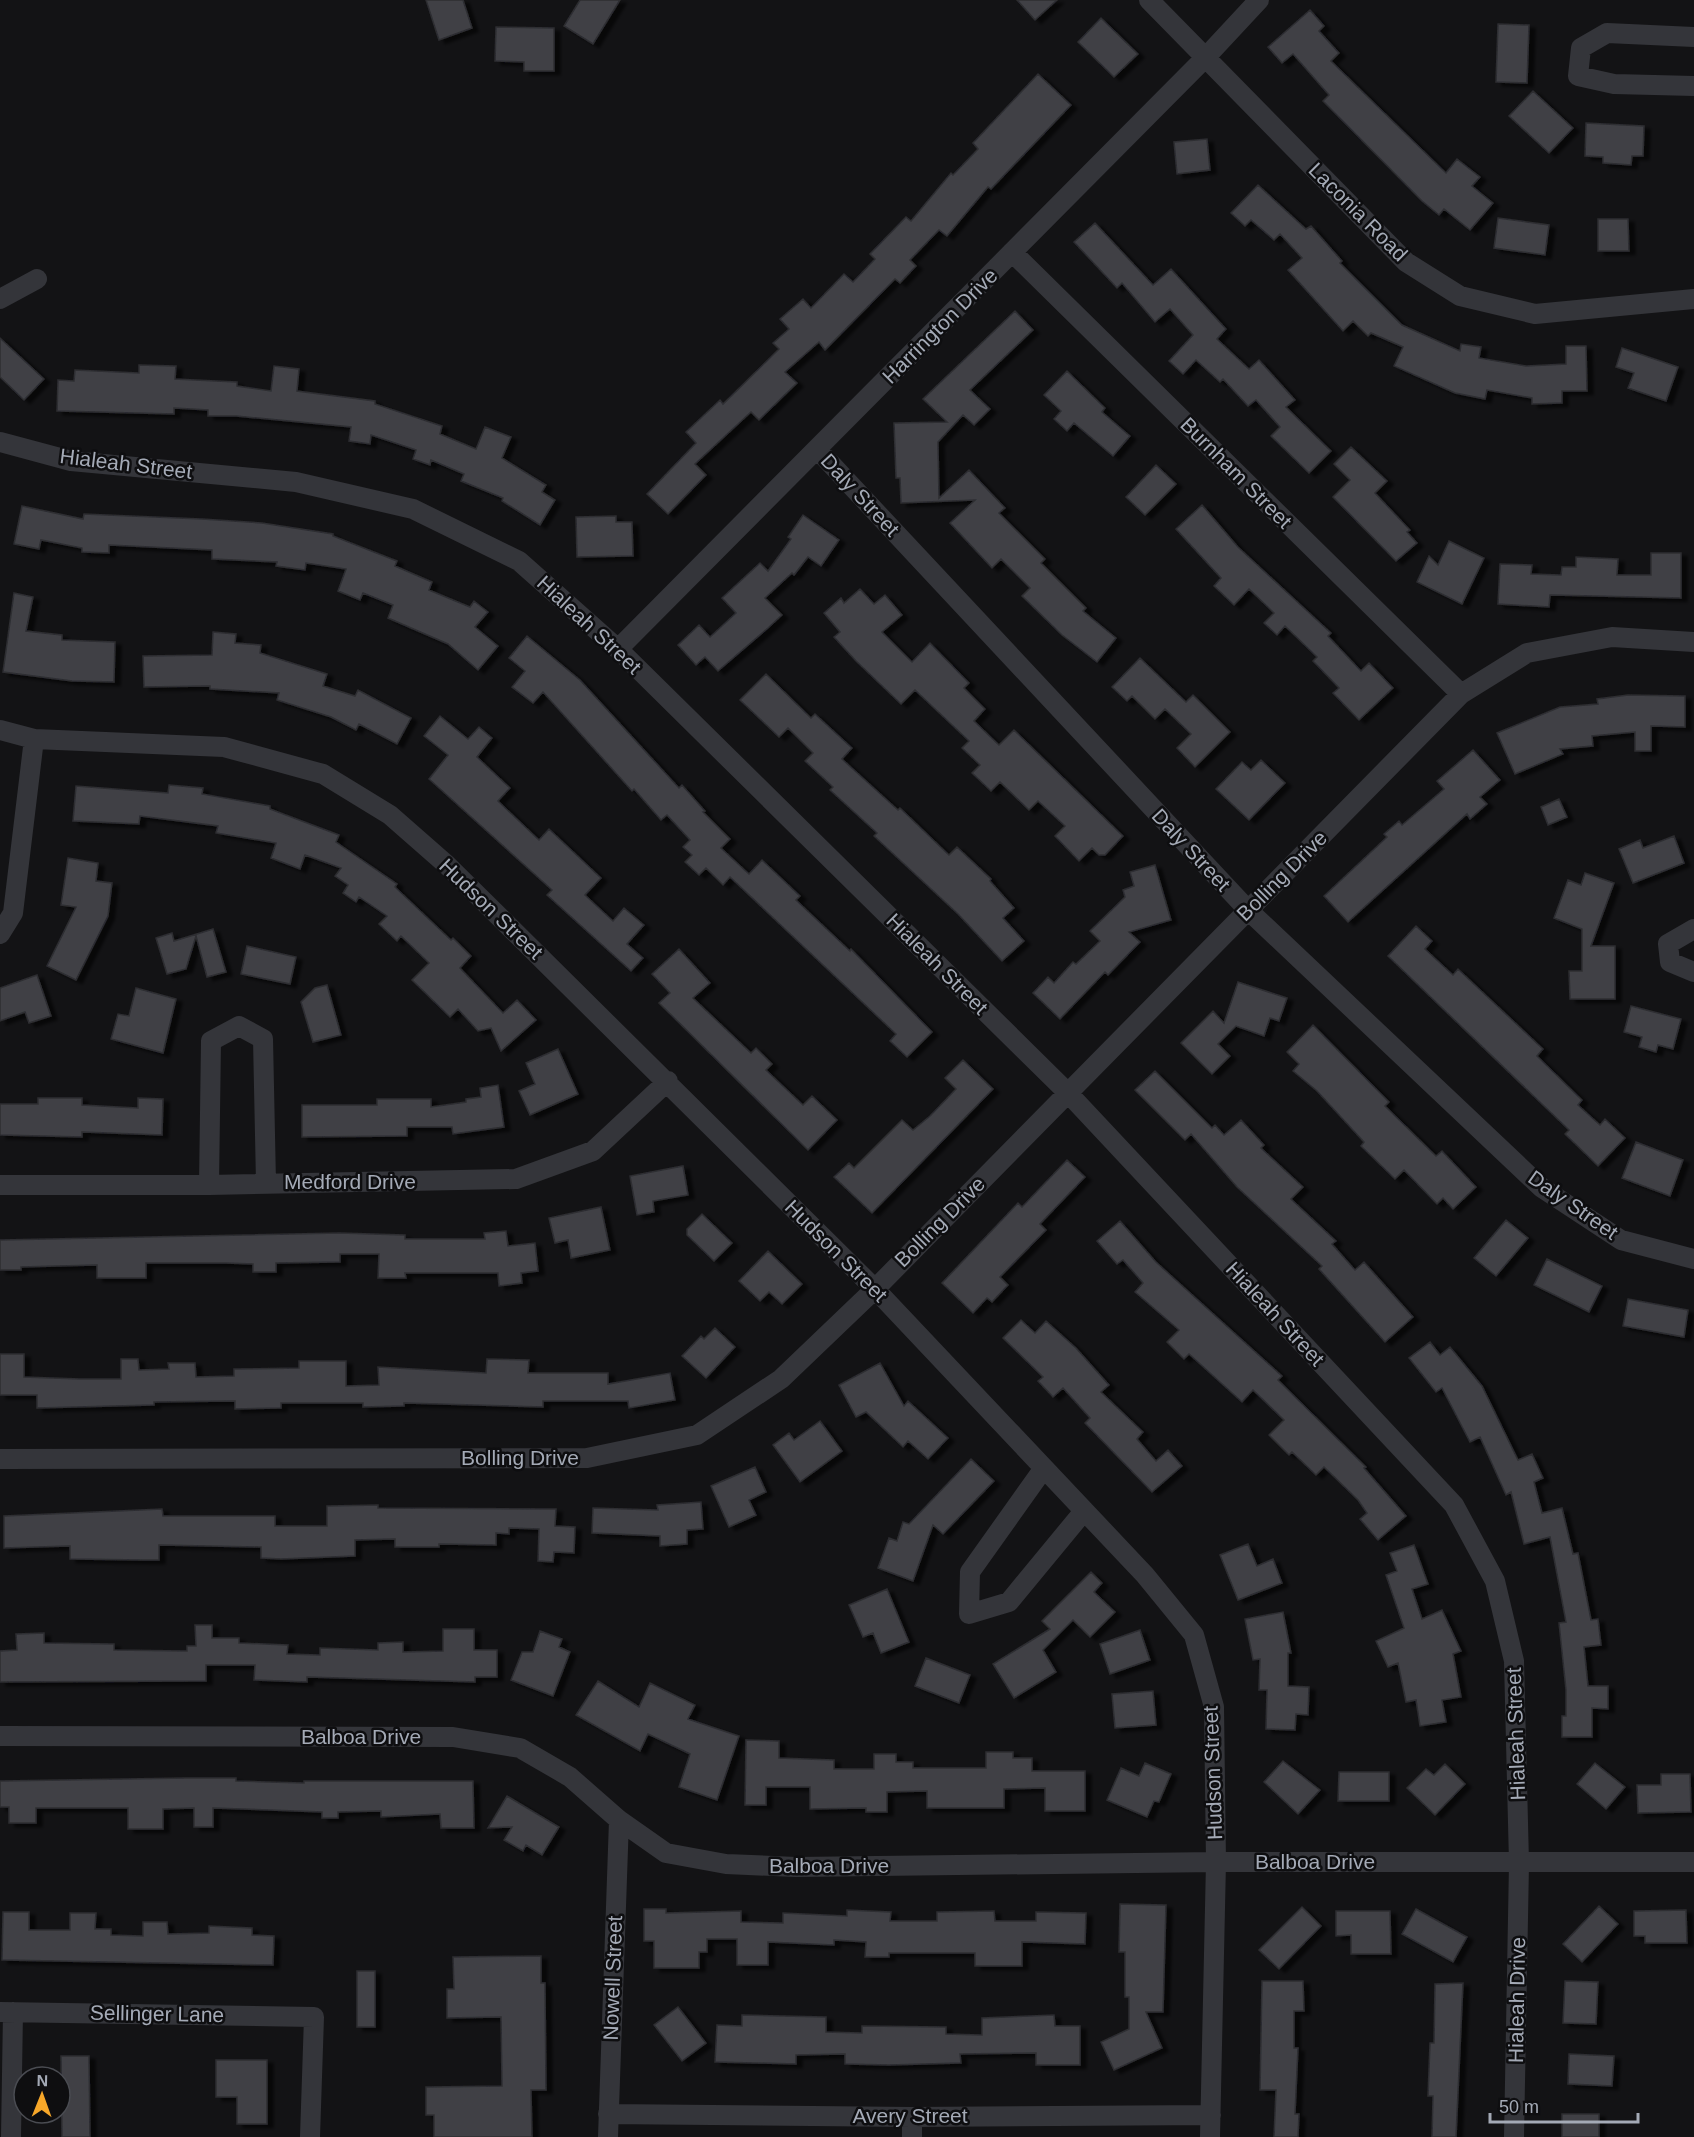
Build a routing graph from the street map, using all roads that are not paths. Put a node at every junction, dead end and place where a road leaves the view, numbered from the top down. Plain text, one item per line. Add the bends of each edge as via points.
1 (1149, 0) edge
2 (1259, 0) edge
3 (1694, 37) edge
4 (1205, 58) junction
5 (1694, 86) edge
6 (1012, 252) junction
7 (37, 279) dead end
8 (1694, 298) edge
9 (0, 299) edge
10 (0, 442) edge
11 (817, 449) junction
12 (1694, 642) edge
13 (618, 650) junction
14 (1461, 694) junction
15 (0, 730) edge
16 (34, 739) junction
17 (1248, 910) junction
18 (1694, 929) edge
19 (0, 934) edge
20 (1694, 972) edge
21 (668, 1081) junction
22 (1068, 1093) junction
23 (266, 1183) junction
24 (0, 1185) edge
25 (209, 1185) junction
26 (1694, 1259) edge
27 (875, 1289) junction
28 (0, 1459) edge
29 (1044, 1468) junction
30 (1084, 1510) junction
31 (0, 1736) edge
32 (619, 1820) junction
33 (1216, 1862) junction
34 (1694, 1862) edge
35 (1519, 1863) junction
36 (7, 2012) edge
37 (608, 2114) junction
38 (1211, 2115) junction
39 (912, 2117) junction
40 (11, 2137) edge
41 (310, 2137) edge
42 (608, 2137) edge
43 (912, 2137) edge
44 (1210, 2137) edge
45 (1514, 2137) edge

1 - 4 street, Laconia Road
2 - 4 street, Harrington Drive
3 - 5 street via 1607,33 1581,48 1578,76 1614,84
4 - 6 street, Harrington Drive
4 - 8 street, Laconia Road via 1406,262 1460,296 1535,314
6 - 11 street, Harrington Drive
6 - 14 street, Burnham Street
7 - 9 street
10 - 13 street, Hialeah Street via 71,460 296,482 413,509 519,561
11 - 13 street, Harrington Drive
11 - 17 street, Daly Street
12 - 14 street, Bolling Drive via 1612,637 1527,653
13 - 22 street, Hialeah Street
14 - 17 street, Bolling Drive
15 - 16 street, Hudson Street
16 - 19 street via 13,913
16 - 21 street, Hudson Street via 224,747 323,774 390,815 447,865
17 - 22 street, Bolling Drive
17 - 26 street, Daly Street via 1542,1188 1621,1240
18 - 20 street via 1668,944 1670,962
21 - 23 street, Medford Drive via 592,1151 516,1179
21 - 27 street, Hudson Street
22 - 27 street, Bolling Drive
22 - 35 street, Hialeah Street via 1454,1505 1495,1581 1514,1661
23 - 25 street, Medford Drive
23 - 25 street via 263,1038 239,1026 211,1041
24 - 25 street, Medford Drive
27 - 28 street, Bolling Drive via 781,1379 697,1435 587,1458
27 - 29 street, Hudson Street
29 - 30 street, Hudson Street
29 - 30 street via 970,1572 969,1614 1010,1602
30 - 33 street, Hudson Street via 1194,1635 1214,1707
31 - 32 street, Balboa Drive via 453,1737 520,1748 570,1777
32 - 33 street, Balboa Drive via 666,1853 726,1864 796,1868
32 - 37 street, Nowell Street
33 - 35 street, Balboa Drive
33 - 38 street, Hudson Street
34 - 35 street, Balboa Drive
35 - 45 street, Hialeah Drive
36 - 40 street
36 - 41 street, Sellinger Lane via 314,2017
37 - 39 street, Avery Street
37 - 42 street, Nowell Street
38 - 39 street, Avery Street
38 - 44 street, Hudson Street
39 - 43 street

